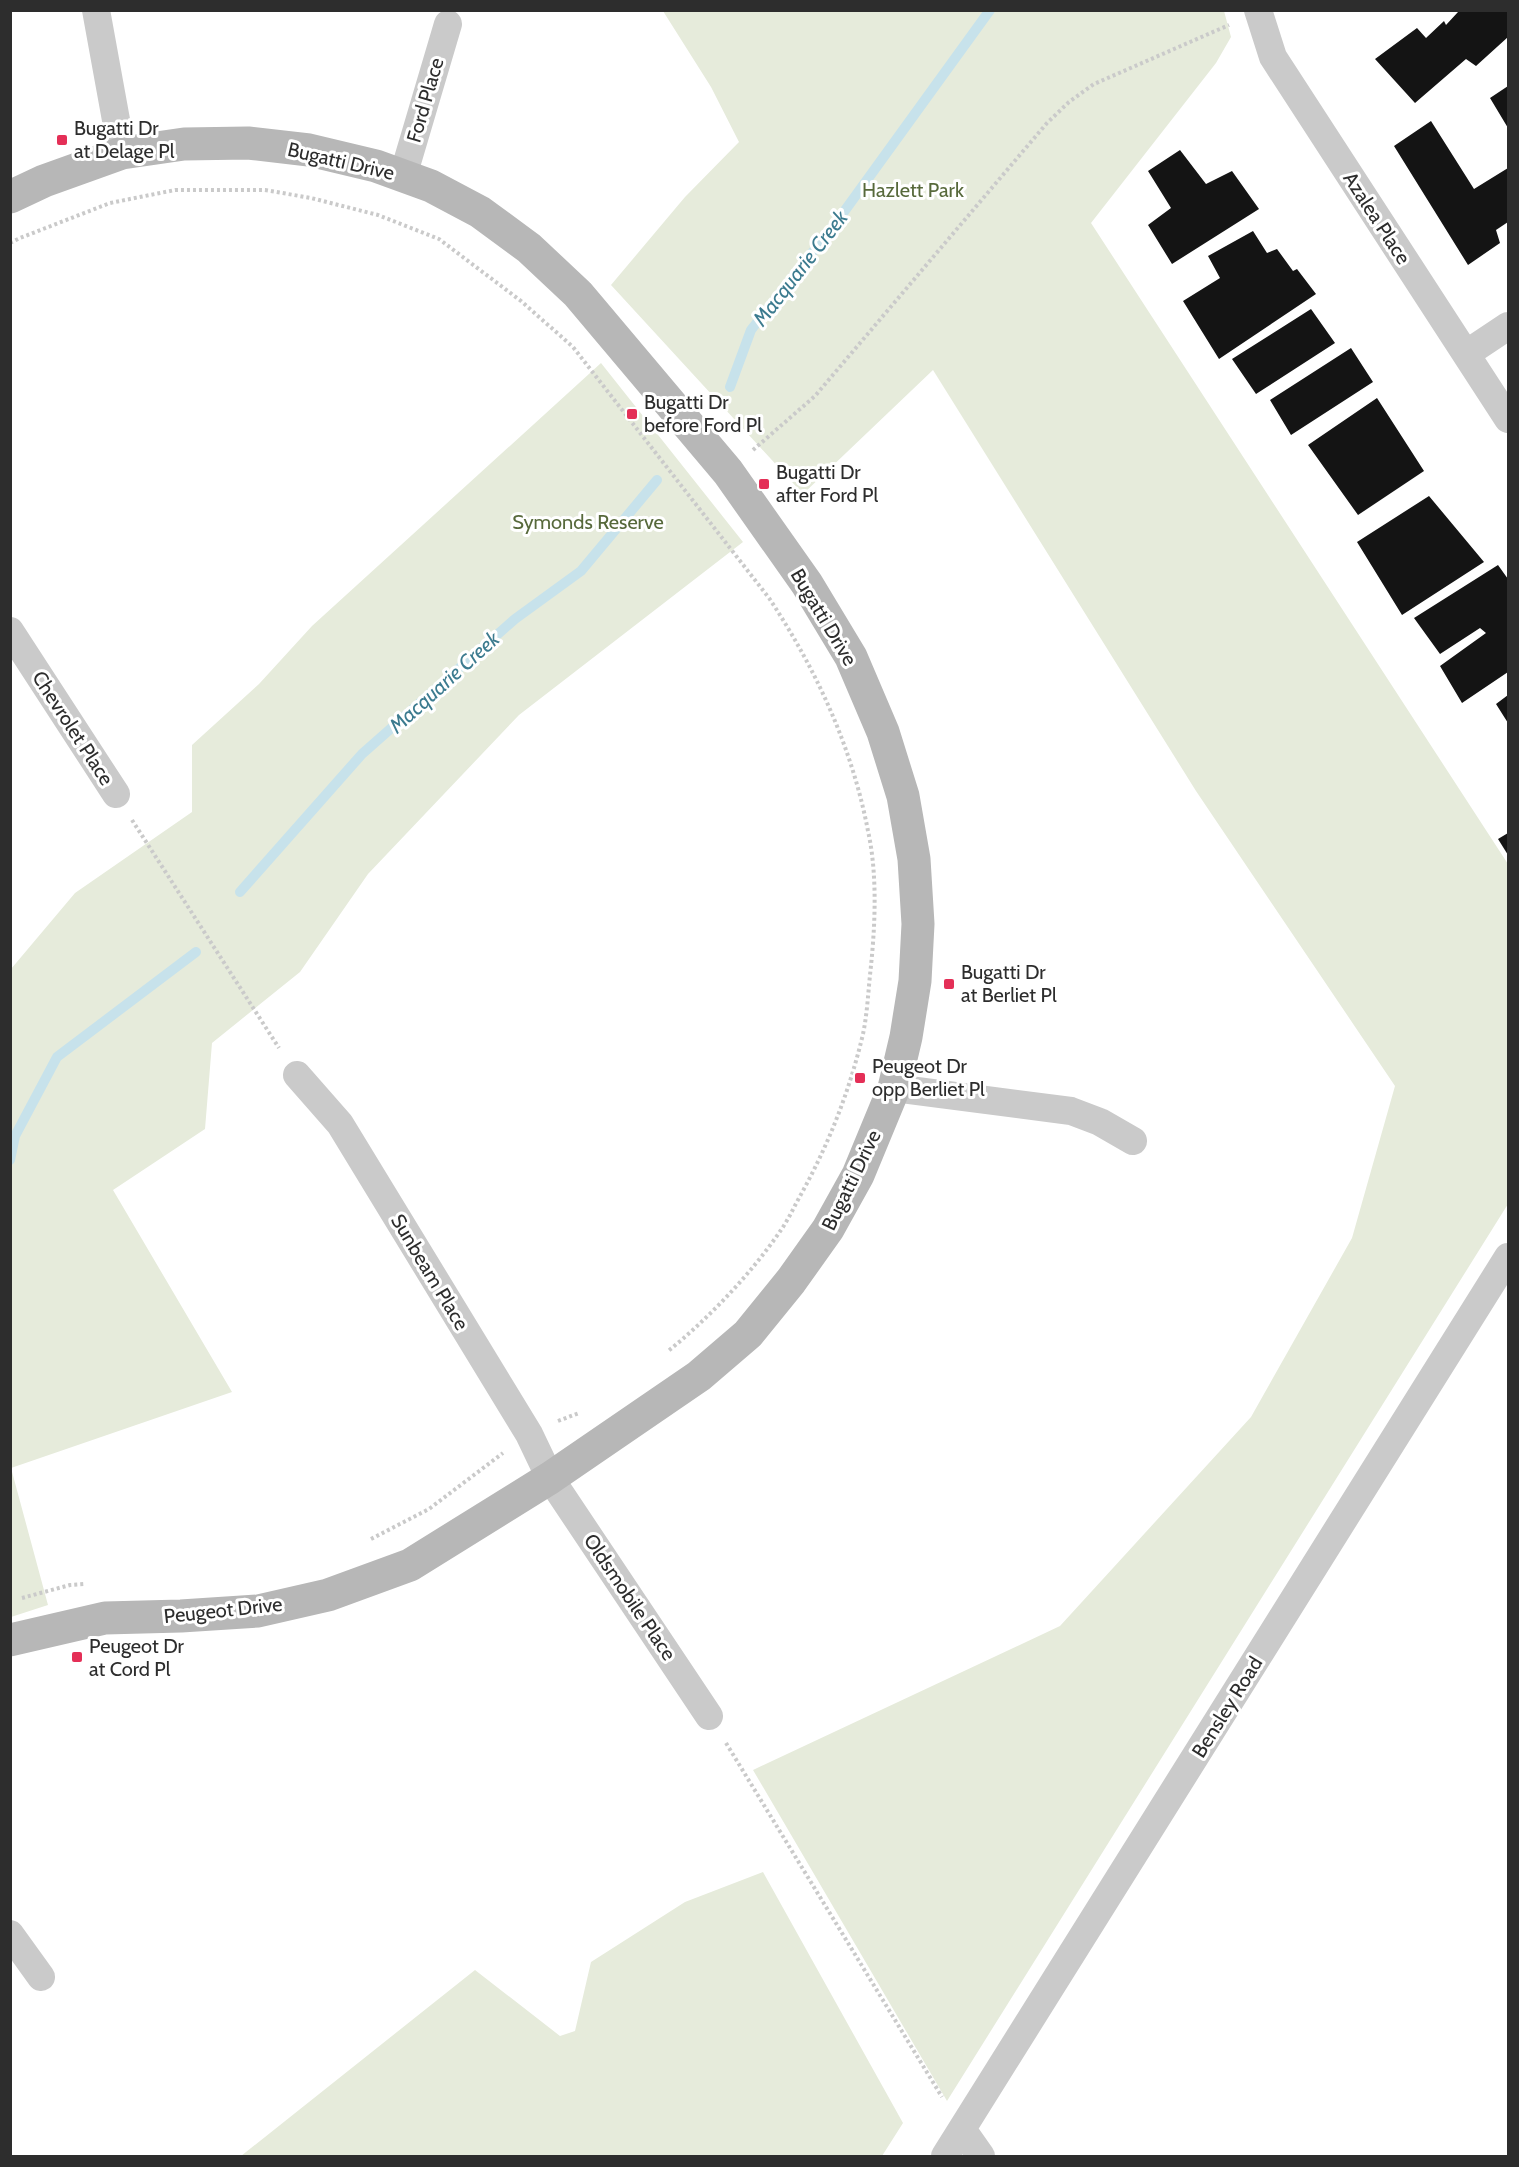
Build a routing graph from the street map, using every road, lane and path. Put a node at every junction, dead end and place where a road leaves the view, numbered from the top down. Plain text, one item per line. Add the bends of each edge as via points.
1 (96, 10) edge
2 (1258, 12) edge
3 (447, 24) dead end
4 (122, 153) junction
5 (403, 176) junction
6 (10, 197) edge
7 (10, 243) edge
8 (1509, 326) edge
9 (1466, 354) junction
10 (1509, 419) edge
11 (728, 472) junction
12 (10, 631) edge
13 (116, 794) joint
14 (297, 1075) joint
15 (894, 1088) junction
16 (1133, 1141) dead end
17 (1509, 1257) edge
18 (662, 1356) dead end
19 (588, 1407) dead end
20 (529, 1434) junction
21 (550, 1479) junction
22 (366, 1541) dead end
23 (93, 1584) dead end
24 (20, 1599) dead end
25 (10, 1640) edge
26 (710, 1716) joint
27 (10, 1934) edge
28 (41, 1977) dead end
29 (962, 2130) junction
30 (945, 2157) edge
31 (981, 2157) edge

1 - 4 street
2 - 9 street, Azalea Place via 1273,57
2 - 11 path via 1094,84 1069,102 814,396
3 - 5 street, Ford Place
4 - 5 street, Bugatti Drive via 184,144 248,143 309,150
4 - 6 street, Bugatti Drive
5 - 11 street, Bugatti Drive via 480,212 538,256 578,294
7 - 18 path via 110,203 175,190 265,190 311,198 378,215 439,239 521,301 573,347 792,632 835,721 869,833 874,890 873,950 863,1032 846,1095 821,1158 781,1230 704,1320
8 - 9 street
9 - 10 street, Azalea Place
11 - 15 street, Bugatti Drive via 807,584 851,657 884,732 903,796 914,859 918,924 915,981
12 - 13 street, Chevrolet Place
13 - 14 path
14 - 20 street, Sunbeam Place via 340,1124
15 - 16 street via 1071,1111
15 - 21 street, Bugatti Drive via 858,1175 828,1228 748,1334 699,1376
17 - 29 street, Bensley Road
19 - 20 path
20 - 21 street, Sunbeam Place
20 - 22 path via 429,1509
21 - 25 street, Peugeot Drive via 410,1565 328,1595 258,1611 105,1618
21 - 26 street, Oldsmobile Place
23 - 24 path via 70,1585
26 - 29 path
27 - 28 street
29 - 30 street, Bensley Road
29 - 31 street

